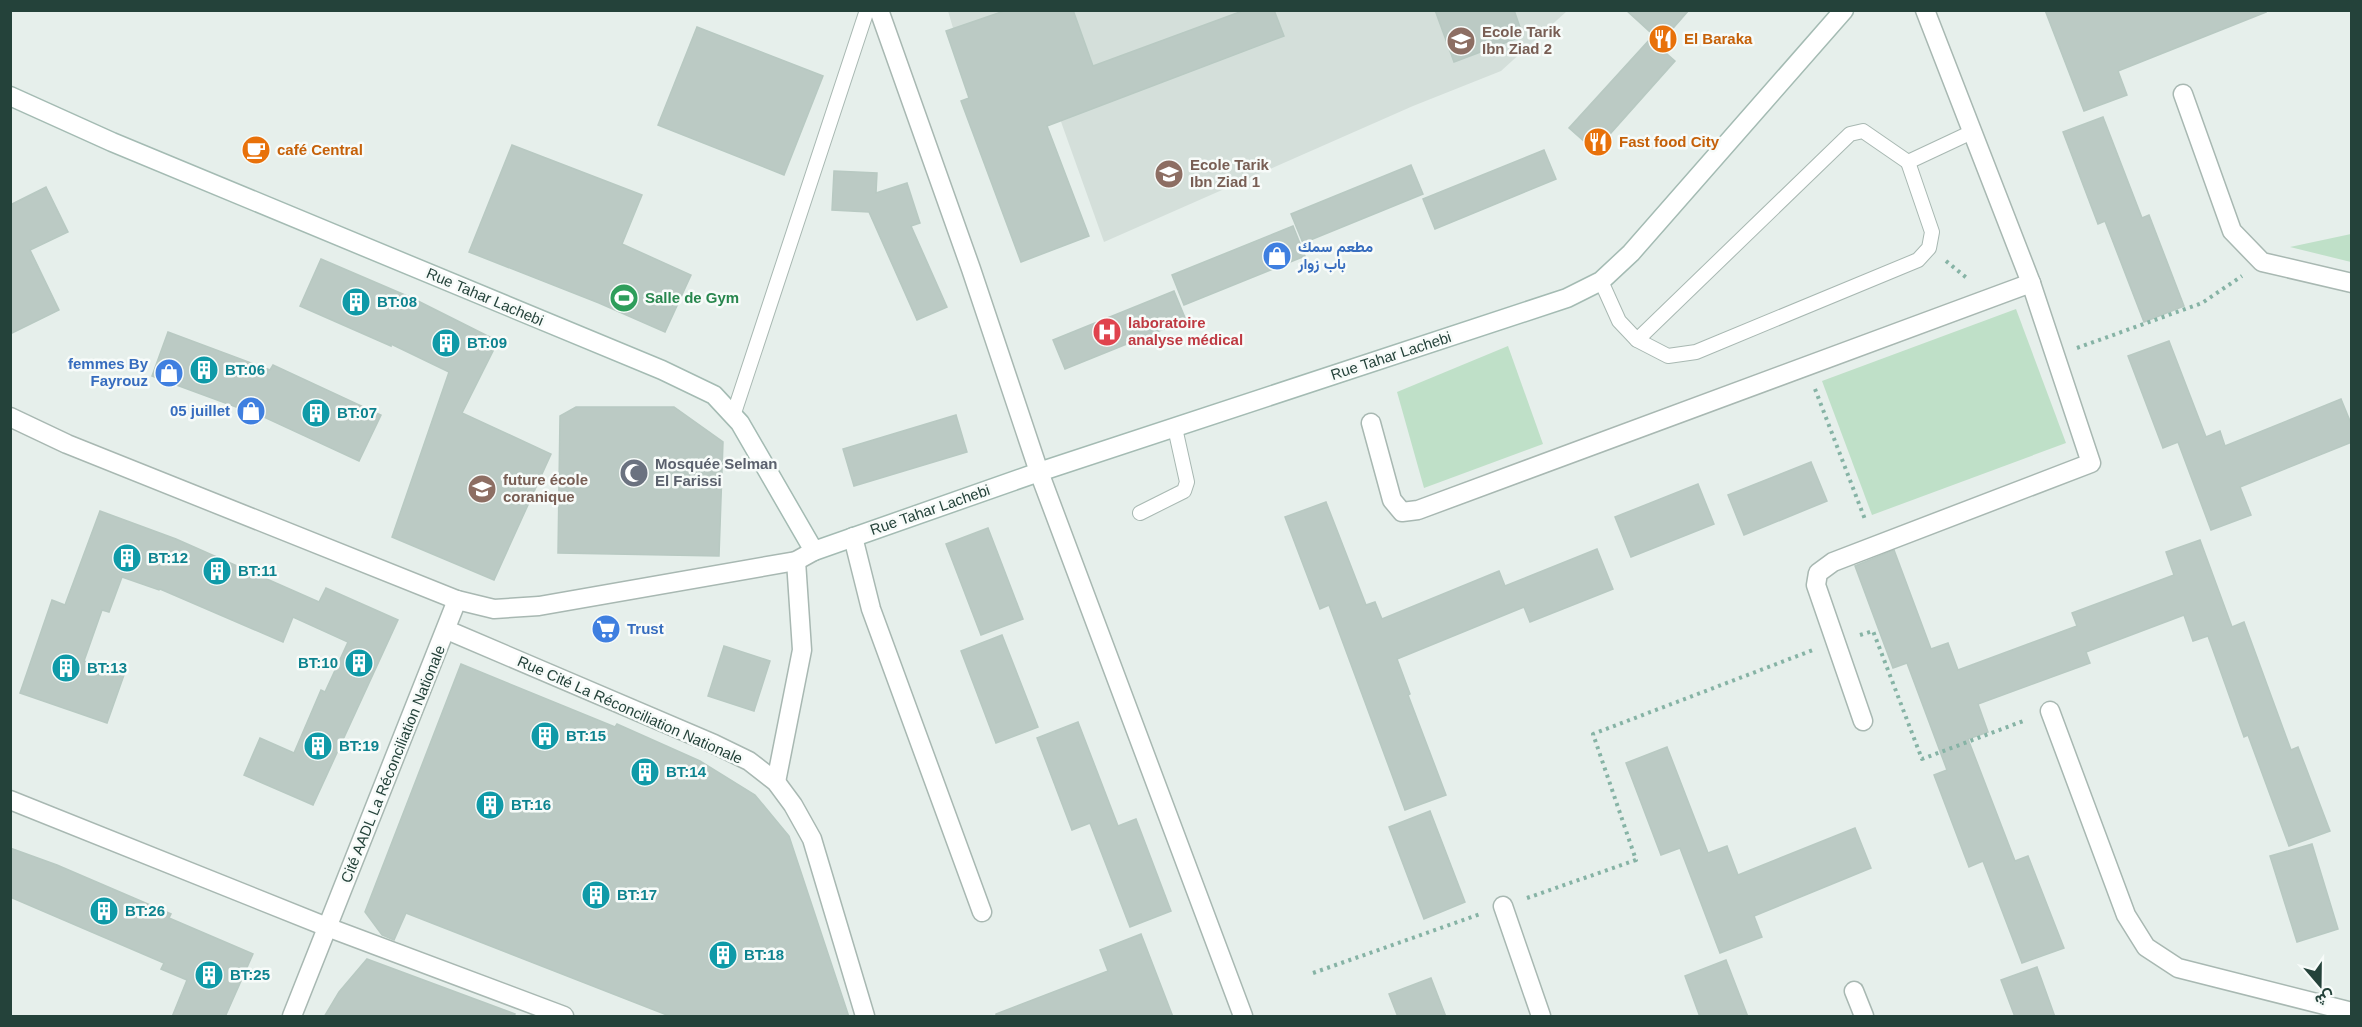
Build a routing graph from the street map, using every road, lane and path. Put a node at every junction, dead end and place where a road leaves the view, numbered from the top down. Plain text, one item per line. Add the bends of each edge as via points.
1 (867, 10) edge
2 (879, 10) edge
3 (1844, 10) edge
4 (1925, 10) edge
5 (2183, 94) dead end
6 (10, 96) edge
7 (1972, 132) junction
8 (1908, 162) junction
9 (1929, 248) junction
10 (2262, 262) junction
11 (1601, 281) junction
12 (2031, 283) junction
13 (2352, 283) edge
14 (1992, 297) junction
15 (1636, 340) junction
16 (2056, 355) junction
17 (1806, 366) junction
18 (733, 416) junction
19 (10, 417) edge
20 (1371, 423) dead end
21 (1175, 428) junction
22 (1040, 472) junction
23 (1140, 513) dead end
24 (853, 537) junction
25 (1875, 546) junction
26 (814, 551) junction
27 (796, 561) junction
28 (458, 600) junction
29 (447, 630) junction
30 (1836, 641) junction
31 (2049, 711) joint
32 (1863, 721) dead end
33 (776, 782) junction
34 (10, 800) edge
35 (1503, 906) junction
36 (982, 912) dead end
37 (327, 927) junction
38 (1313, 973) dead end
39 (1854, 991) dead end
40 (2352, 1012) edge
41 (292, 1017) edge
42 (564, 1017) edge
43 (866, 1017) edge
44 (1243, 1017) edge
45 (1541, 1017) edge
46 (1864, 1017) edge
47 (2349, 1017) edge

1 - 18 lane
2 - 22 street
3 - 11 street, Rue Tahar Lachebi via 1631,253
4 - 7 street
5 - 10 street via 2232,231
6 - 18 street, Rue Tahar Lachebi via 662,370 714,395
7 - 8 lane
7 - 12 street
8 - 9 lane via 1932,232
8 - 15 lane via 1863,132 1850,134
9 - 14 path
9 - 15 lane via 1918,260 1696,352 1668,356
10 - 13 street
10 - 16 path via 2202,303
11 - 15 lane via 1619,321
11 - 21 street, Rue Tahar Lachebi via 1567,298
12 - 14 street
12 - 16 street
14 - 17 street
16 - 25 street via 2091,463
17 - 20 street via 1418,510 1402,512 1392,500
17 - 25 path
18 - 26 street, Rue Tahar Lachebi
19 - 28 street via 67,444
21 - 22 street, Rue Tahar Lachebi
21 - 23 lane via 1187,482 1184,491
22 - 24 street, Rue Tahar Lachebi
22 - 44 street
24 - 26 street, Rue Tahar Lachebi
24 - 36 street via 871,609
25 - 30 street via 1833,562 1818,573 1816,585
26 - 27 street
27 - 28 street via 539,606 494,609
27 - 33 street via 802,650
28 - 29 street, Cité AADL La Réconciliation Nationale
29 - 33 street, Rue Cité La Réconciliation Nationale via 714,744 749,761
29 - 37 street, Cité AADL La Réconciliation Nationale
30 - 31 path via 1873,631 1922,759
30 - 32 street
30 - 35 path via 1593,734 1636,860
31 - 40 street via 2126,915 2146,947 2178,968
33 - 43 street, Rue Cité La Réconciliation Nationale via 812,839
34 - 37 street
35 - 38 path
35 - 45 street
37 - 41 street, Cité AADL La Réconciliation Nationale
37 - 42 street
39 - 46 street
40 - 47 street

